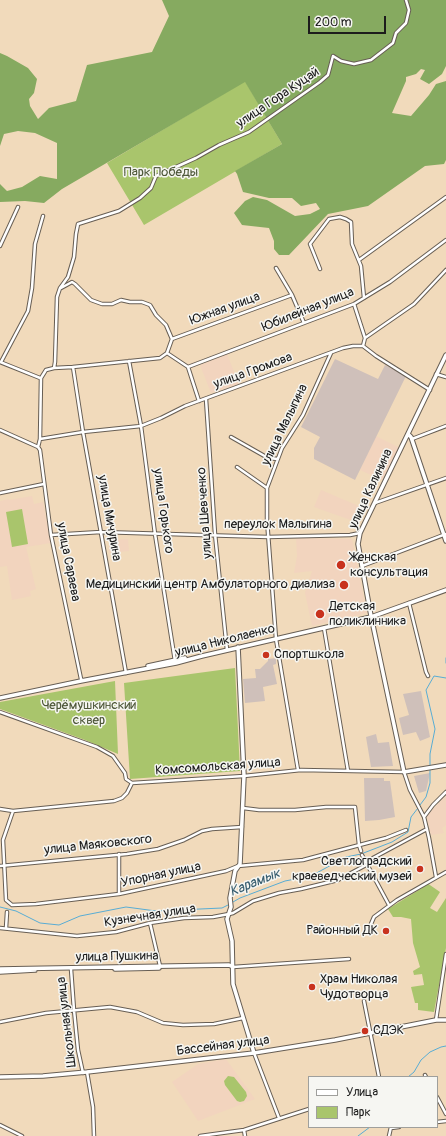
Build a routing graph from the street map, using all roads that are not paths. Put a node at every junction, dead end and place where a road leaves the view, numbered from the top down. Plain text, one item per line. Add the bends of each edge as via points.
1 (406, 0) edge
2 (446, 197) edge
3 (18, 207) dead end
4 (43, 216) dead end
5 (446, 240) edge
6 (0, 246) edge
7 (359, 260) junction
8 (276, 268) dead end
9 (320, 269) dead end
10 (446, 270) edge
11 (60, 288) junction
12 (292, 295) junction
13 (364, 298) junction
14 (354, 304) junction
15 (304, 323) junction
16 (365, 338) junction
17 (172, 339) junction
18 (363, 346) junction
19 (332, 352) junction
20 (167, 353) junction
21 (446, 356) edge
22 (128, 361) junction
23 (0, 362) edge
24 (73, 367) junction
25 (188, 367) junction
26 (54, 368) junction
27 (437, 374) junction
28 (446, 378) edge
29 (40, 379) junction
30 (429, 389) junction
31 (206, 399) junction
32 (199, 401) junction
33 (141, 426) junction
34 (446, 426) edge
35 (0, 430) edge
36 (83, 432) junction
37 (408, 435) junction
38 (230, 437) dead end
39 (40, 439) junction
40 (412, 439) junction
41 (38, 447) junction
42 (278, 459) junction
43 (237, 467) dead end
44 (446, 478) edge
45 (44, 484) junction
46 (427, 485) junction
47 (267, 488) junction
48 (0, 493) edge
49 (375, 503) junction
50 (101, 532) junction
51 (360, 533) junction
52 (155, 534) junction
53 (216, 534) junction
54 (445, 534) edge
55 (51, 535) junction
56 (268, 537) junction
57 (446, 540) edge
58 (362, 566) junction
59 (446, 590) edge
60 (409, 603) junction
61 (373, 617) junction
62 (324, 628) junction
63 (276, 638) junction
64 (238, 646) junction
65 (227, 649) junction
66 (176, 662) junction
67 (125, 672) junction
68 (428, 676) dead end
69 (82, 680) junction
70 (0, 697) edge
71 (0, 712) edge
72 (445, 765) edge
73 (298, 770) junction
74 (348, 771) junction
75 (404, 772) junction
76 (244, 776) junction
77 (132, 783) junction
78 (446, 792) edge
79 (243, 808) junction
80 (0, 809) edge
81 (13, 812) junction
82 (424, 817) junction
83 (242, 827) junction
84 (427, 829) junction
85 (406, 830) dead end
86 (2, 839) edge
87 (358, 845) junction
88 (361, 850) dead end
89 (119, 854) junction
90 (362, 855) dead end
91 (368, 864) junction
92 (5, 865) junction
93 (0, 866) edge
94 (238, 866) junction
95 (446, 872) edge
96 (436, 877) junction
97 (119, 894) junction
98 (389, 906) junction
99 (7, 912) dead end
100 (229, 914) junction
101 (150, 923) junction
102 (371, 924) dead end
103 (0, 928) edge
104 (6, 928) junction
105 (446, 954) edge
106 (349, 959) dead end
107 (159, 967) junction
108 (233, 967) junction
109 (70, 969) junction
110 (0, 970) edge
111 (364, 1001) dead end
112 (74, 1010) junction
113 (243, 1018) junction
114 (436, 1020) junction
115 (446, 1020) edge
116 (0, 1022) edge
117 (370, 1033) junction
118 (254, 1053) junction
119 (85, 1072) junction
120 (379, 1076) edge
121 (0, 1077) edge
122 (438, 1099) edge
123 (308, 1108) edge
124 (446, 1114) edge
125 (278, 1118) junction
126 (0, 1125) edge
127 (391, 1128) edge
128 (244, 1130) junction
129 (22, 1136) edge
130 (94, 1136) edge
131 (200, 1136) edge
132 (245, 1136) edge
133 (389, 1136) edge

1 - 11 street, улица Гора Куцай via 409,10 406,24 396,33 393,43 371,60 354,64 333,56 328,75 248,132 156,176 151,188 119,212 78,224 74,257 68,277
2 - 7 street
3 - 6 street
4 - 23 street via 35,244 28,311
5 - 13 street, Юбилейная улица
7 - 9 street via 352,244 351,222 340,217 330,219 310,244
7 - 13 street
8 - 12 street
10 - 16 street via 414,304
11 - 17 street via 72,282 96,302 112,304 121,300 150,305 166,325
11 - 26 street, улица Гора Куцай via 57,297
12 - 15 street
12 - 17 street, Южная улица
13 - 14 street, Юбилейная улица
14 - 15 street, Юбилейная улица
14 - 16 street
15 - 25 street, Юбилейная улица
16 - 18 street
17 - 20 street
18 - 19 street, улица Громова
18 - 30 street
19 - 31 street, улица Громова
19 - 42 street, улица Малыгина via 303,415
20 - 22 street via 160,358
20 - 25 street
21 - 27 street, улица Калинина
22 - 24 street
22 - 33 street, улица Горького
23 - 29 street
24 - 26 street
24 - 36 street, улица Мичурина
25 - 32 street
26 - 29 street via 46,370
27 - 28 street
27 - 30 street, улица Калинина
29 - 39 street, улица Сараева
30 - 37 street, улица Калинина
31 - 32 street, улица Громова
31 - 53 street, улица Шевченко
32 - 33 street, улица Громова
33 - 36 street, улица Громова
33 - 52 street, улица Горького
34 - 40 street
35 - 41 street
36 - 39 street, улица Громова
36 - 50 street, улица Мичурина
37 - 40 street
37 - 49 street, улица Калинина
38 - 42 street via 268,458
39 - 41 street, улица Сараева
40 - 46 street
41 - 45 street, улица Сараева
42 - 47 street, улица Малыгина
43 - 47 street
44 - 46 street
45 - 48 street
45 - 55 street, улица Сараева
46 - 49 street
46 - 54 street
47 - 56 street, улица Малыгина
49 - 51 street, улица Калинина
49 - 58 street via 361,534 359,544
50 - 52 street, переулок Малыгина
50 - 55 street, переулок Малыгина
50 - 67 street, улица Мичурина
51 - 56 street, переулок Малыгина
51 - 58 street, улица Калинина via 358,544
52 - 53 street, переулок Малыгина
52 - 66 street, улица Горького
53 - 56 street, переулок Малыгина
53 - 65 street, улица Шевченко
54 - 57 street
54 - 58 street
55 - 69 street, улица Сараева
56 - 63 street, улица Малыгина
58 - 61 street, улица Калинина
59 - 60 street, улица Николаенко
60 - 61 street, улица Николаенко
60 - 68 street
61 - 62 street, улица Николаенко
61 - 63 street, улица Николаенко
61 - 75 street, улица Калинина
62 - 63 street, улица Николаенко
62 - 74 street
63 - 64 street, улица Николаенко
63 - 73 street, улица Малыгина
64 - 65 street, улица Николаенко
64 - 76 street
65 - 66 street, улица Николаенко
66 - 67 street, улица Николаенко
67 - 69 street, улица Николаенко
69 - 70 street, улица Николаенко
69 - 70 street, улица Николаенко
71 - 77 street via 97,747 113,756 126,779
72 - 75 street, Комсомольская улица
73 - 74 street, Комсомольская улица
73 - 76 street, Комсомольская улица
74 - 75 street, Комсомольская улица
75 - 82 street, улица Калинина
76 - 77 street, Комсомольская улица
76 - 79 street
77 - 81 street via 122,798 114,801
78 - 82 street
79 - 83 street
79 - 87 street via 295,810 356,807
80 - 81 street
81 - 86 street, Упорная улица
82 - 84 street
83 - 89 street, улица Маяковского via 202,831 158,848
83 - 94 street
84 - 91 street, Кузнечная улица via 373,858
84 - 96 street
85 - 87 street, Упорная улица
86 - 92 street, Упорная улица
87 - 88 street
87 - 94 street, Упорная улица via 303,860
89 - 92 street, улица Маяковского
89 - 97 street
90 - 91 street
91 - 98 street
91 - 100 street, Кузнечная улица via 338,880 253,901
92 - 93 street, улица Маяковского
92 - 97 street, Упорная улица via 6,900 12,905
94 - 97 street, Упорная улица via 226,871
94 - 100 street
95 - 96 street
96 - 98 street
98 - 102 street via 374,918
99 - 104 street
100 - 101 street, Кузнечная улица
100 - 108 street via 227,919 232,941
101 - 104 street, Кузнечная улица via 116,932 77,936
101 - 107 street
103 - 104 street, Кузнечная улица
105 - 114 street
106 - 108 street, улица Пушкина
107 - 108 street, улица Пушкина
107 - 109 street, улица Пушкина
107 - 110 street, улица Пушкина
108 - 113 street via 233,984
109 - 110 street, улица Пушкина
109 - 112 street, Школьная улица
111 - 117 street
112 - 113 street via 110,1007 137,1012 162,1023 183,1025 214,1024
112 - 116 street
112 - 119 street, Школьная улица via 78,1050
113 - 118 street
114 - 115 street, Бассейная улица
114 - 117 street, Бассейная улица
117 - 118 street, Бассейная улица
117 - 120 street
118 - 119 street, Бассейная улица
118 - 125 street
119 - 121 street, Бассейная улица
119 - 130 street, Школьная улица via 93,1107
122 - 124 street
123 - 125 street
125 - 128 street
126 - 129 street
127 - 133 street
128 - 131 street
128 - 132 street

